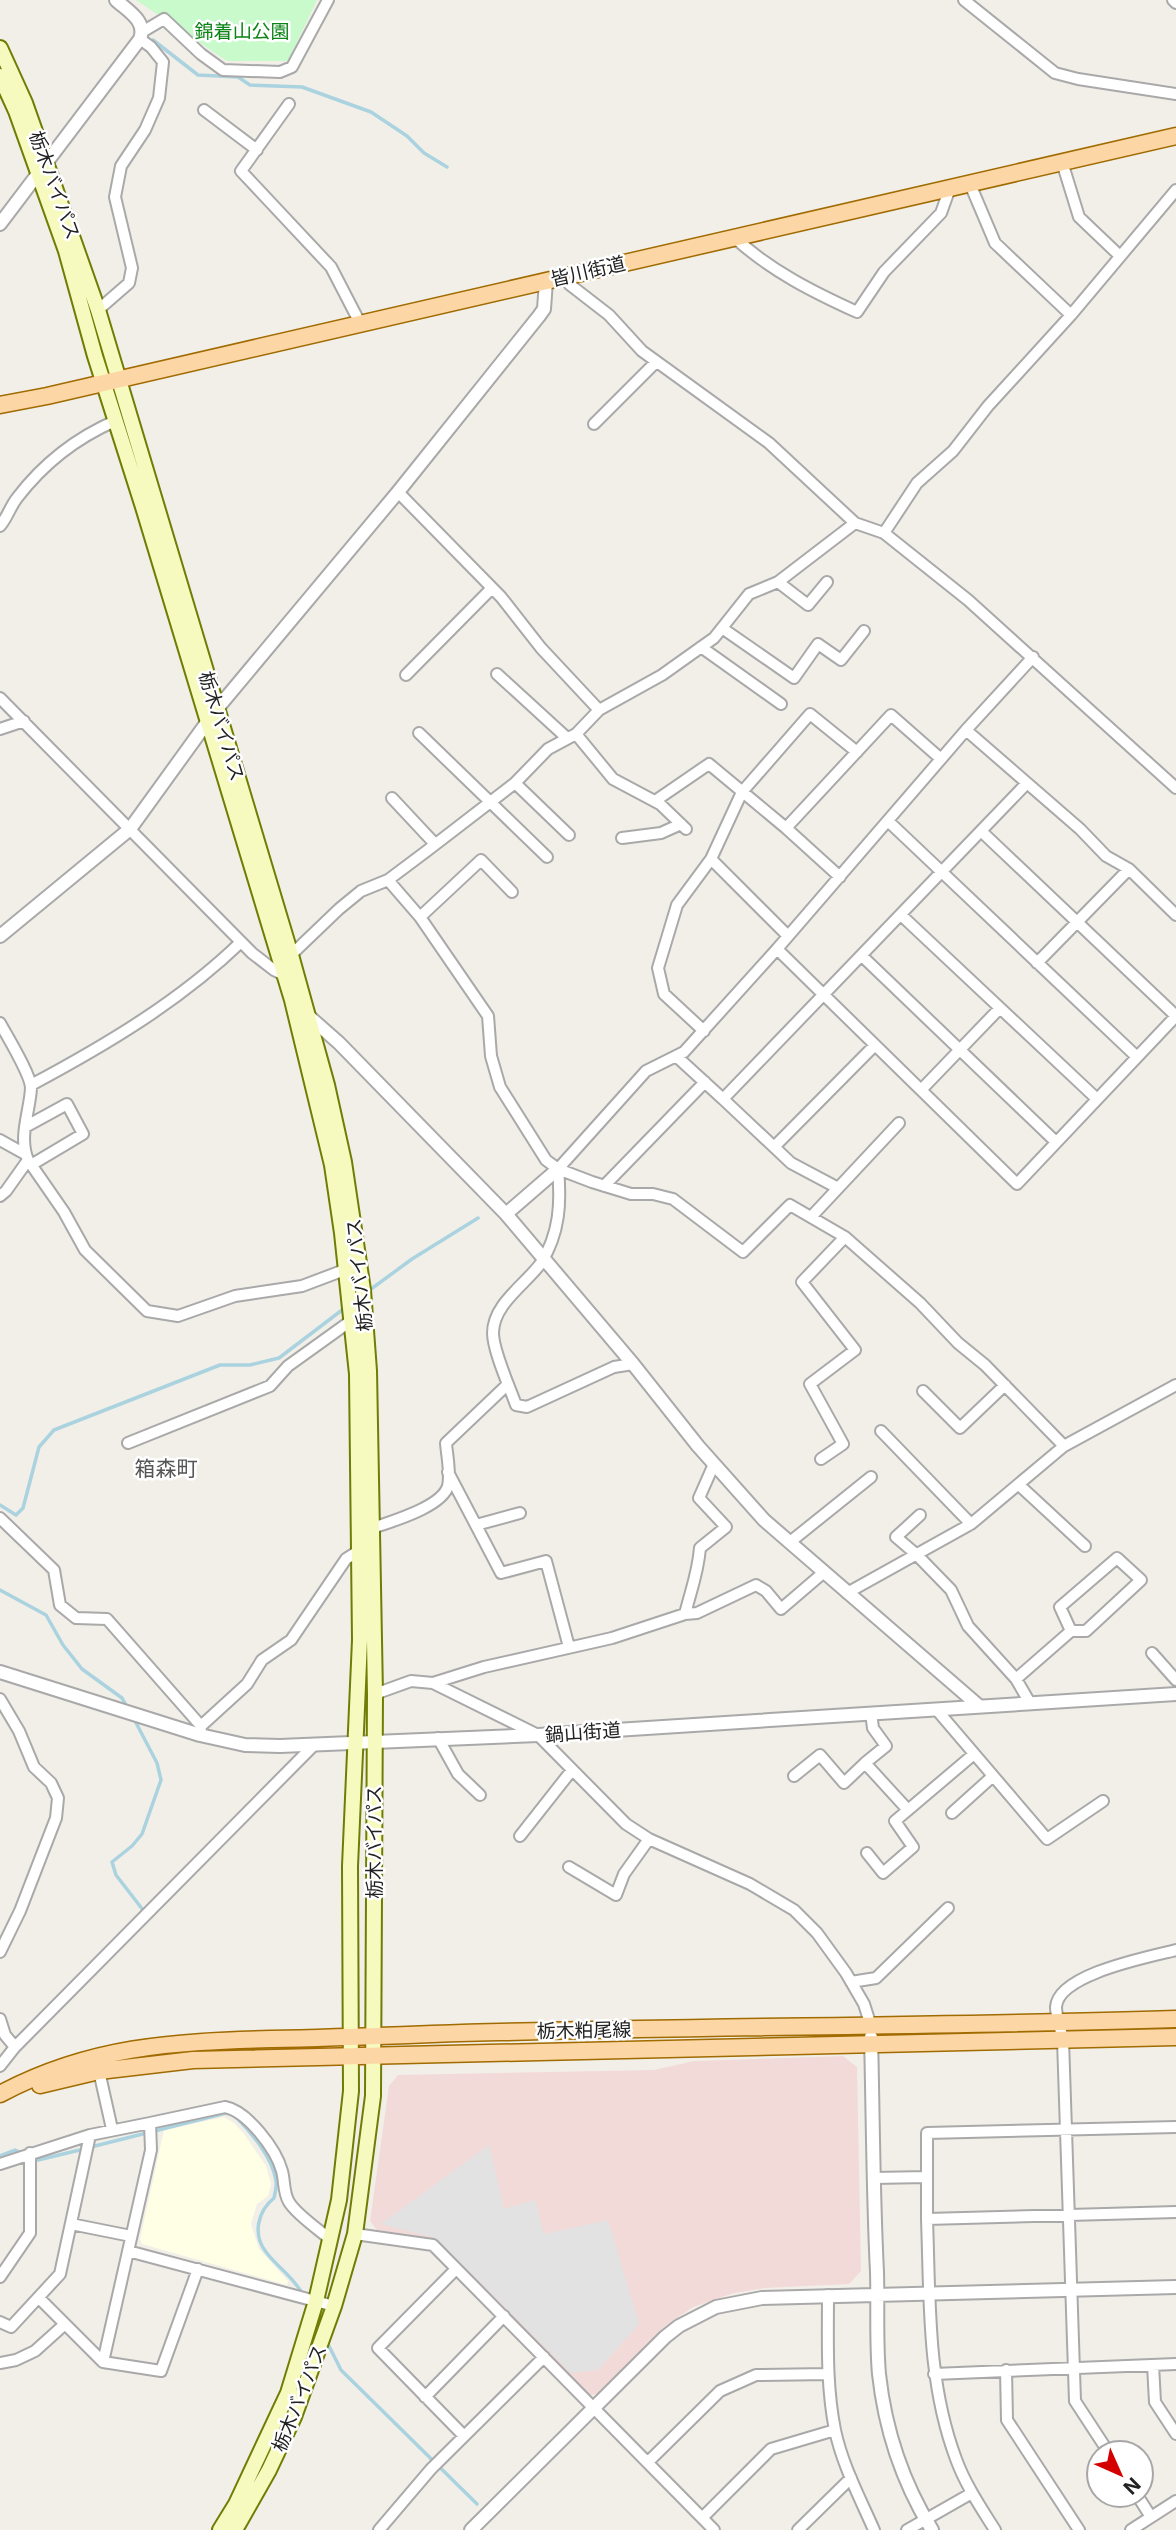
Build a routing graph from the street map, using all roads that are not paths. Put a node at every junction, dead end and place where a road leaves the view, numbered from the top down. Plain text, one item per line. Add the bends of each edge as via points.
1 (116, 0) edge
2 (328, 0) edge
3 (964, 0) edge
4 (141, 36) junction
5 (0, 48) edge
6 (0, 76) edge
7 (1176, 94) edge
8 (289, 104) dead end
9 (204, 110) dead end
10 (1176, 136) edge
11 (257, 150) junction
12 (1062, 162) junction
13 (43, 167) junction
14 (970, 184) junction
15 (950, 188) junction
16 (1176, 190) edge
17 (0, 224) edge
18 (735, 238) junction
19 (1120, 256) junction
20 (568, 276) junction
21 (546, 281) junction
22 (98, 310) junction
23 (1072, 315) junction
24 (360, 323) junction
25 (656, 362) junction
26 (111, 381) junction
27 (0, 405) edge
28 (115, 421) junction
29 (594, 424) dead end
30 (398, 492) junction
31 (855, 523) junction
32 (0, 526) edge
33 (884, 533) junction
34 (778, 582) junction
35 (827, 582) dead end
36 (492, 588) junction
37 (722, 628) junction
38 (864, 631) dead end
39 (701, 648) junction
40 (1033, 657) junction
41 (497, 674) dead end
42 (406, 675) dead end
43 (0, 698) edge
44 (781, 704) dead end
45 (216, 710) junction
46 (599, 710) junction
47 (24, 721) junction
48 (207, 723) junction
49 (0, 729) edge
50 (966, 730) junction
51 (419, 733) dead end
52 (572, 736) junction
53 (857, 752) junction
54 (942, 759) junction
55 (515, 783) junction
56 (1027, 783) junction
57 (1176, 788) edge
58 (743, 792) junction
59 (392, 798) dead end
60 (489, 801) junction
61 (654, 801) junction
62 (888, 821) junction
63 (786, 828) junction
64 (130, 829) junction
65 (981, 831) junction
66 (569, 835) dead end
67 (622, 838) dead end
68 (435, 844) junction
69 (547, 857) dead end
70 (711, 859) junction
71 (1129, 869) junction
72 (941, 873) junction
73 (840, 877) junction
74 (388, 880) junction
75 (512, 892) dead end
76 (901, 915) junction
77 (1176, 915) edge
78 (419, 917) junction
79 (1077, 922) junction
80 (0, 936) edge
81 (788, 936) junction
82 (241, 942) junction
83 (777, 949) junction
84 (292, 955) junction
85 (862, 956) junction
86 (1037, 964) junction
87 (285, 975) junction
88 (299, 982) junction
89 (824, 995) junction
90 (292, 1000) junction
91 (1000, 1008) junction
92 (1176, 1016) edge
93 (310, 1018) junction
94 (0, 1023) edge
95 (704, 1031) junction
96 (5, 1044) edge
97 (875, 1045) junction
98 (960, 1050) junction
99 (676, 1056) junction
100 (1137, 1057) junction
101 (705, 1082) junction
102 (31, 1085) junction
103 (921, 1090) junction
104 (723, 1099) junction
105 (1097, 1099) junction
106 (899, 1123) dead end
107 (25, 1126) junction
108 (0, 1140) edge
109 (1056, 1142) junction
110 (774, 1147) junction
111 (28, 1159) junction
112 (558, 1169) junction
113 (604, 1186) junction
114 (838, 1188) junction
115 (0, 1196) edge
116 (506, 1214) junction
117 (811, 1217) junction
118 (845, 1237) junction
119 (542, 1260) junction
120 (346, 1269) junction
121 (352, 1320) junction
122 (633, 1364) junction
123 (508, 1384) junction
124 (1005, 1385) junction
125 (1176, 1385) edge
126 (923, 1391) dead end
127 (881, 1432) dead end
128 (128, 1443) dead end
129 (1064, 1446) junction
130 (821, 1460) dead end
131 (714, 1464) junction
132 (448, 1472) junction
133 (871, 1477) dead end
134 (1019, 1485) junction
135 (520, 1513) dead end
136 (920, 1515) dead end
137 (0, 1518) edge
138 (971, 1524) junction
139 (476, 1525) junction
140 (373, 1528) junction
141 (790, 1542) junction
142 (1085, 1546) dead end
143 (360, 1550) junction
144 (917, 1555) junction
145 (823, 1573) junction
146 (847, 1593) junction
147 (685, 1614) junction
148 (1071, 1631) junction
149 (569, 1647) junction
150 (1152, 1653) dead end
151 (0, 1672) edge
152 (1016, 1679) junction
153 (1176, 1680) edge
154 (433, 1683) junction
155 (375, 1694) junction
156 (1176, 1694) edge
157 (0, 1699) edge
158 (1030, 1703) junction
159 (979, 1706) junction
160 (936, 1709) junction
161 (871, 1713) junction
162 (201, 1731) junction
163 (538, 1735) junction
164 (438, 1738) junction
165 (356, 1744) junction
166 (375, 1744) junction
167 (314, 1745) junction
168 (974, 1754) junction
169 (865, 1763) junction
170 (572, 1770) junction
171 (794, 1776) dead end
172 (993, 1776) junction
173 (480, 1795) dead end
174 (1103, 1801) dead end
175 (908, 1810) junction
176 (952, 1813) dead end
177 (520, 1836) dead end
178 (649, 1839) junction
179 (867, 1853) dead end
180 (569, 1867) dead end
181 (948, 1908) dead end
182 (1176, 1950) edge
183 (0, 1952) edge
184 (851, 1982) junction
185 (0, 2019) edge
186 (1176, 2019) edge
187 (1060, 2023) junction
188 (871, 2026) junction
189 (373, 2036) junction
190 (351, 2037) junction
191 (1176, 2037) edge
192 (1063, 2040) junction
193 (872, 2044) junction
194 (15, 2047) junction
195 (351, 2056) junction
196 (373, 2056) junction
197 (0, 2066) edge
198 (99, 2071) junction
199 (0, 2095) edge
200 (150, 2123) junction
201 (1176, 2127) edge
202 (112, 2129) junction
203 (1066, 2130) junction
204 (90, 2135) junction
205 (30, 2153) junction
206 (0, 2164) edge
207 (927, 2176) junction
208 (873, 2178) junction
209 (1176, 2212) edge
210 (1069, 2213) junction
211 (927, 2219) junction
212 (71, 2224) junction
213 (355, 2234) junction
214 (131, 2236) junction
215 (330, 2239) junction
216 (128, 2251) junction
217 (198, 2269) junction
218 (456, 2269) junction
219 (0, 2277) edge
220 (1176, 2287) edge
221 (1071, 2291) junction
222 (930, 2293) junction
223 (878, 2294) junction
224 (828, 2295) junction
225 (39, 2298) junction
226 (316, 2301) junction
227 (334, 2306) junction
228 (503, 2316) junction
229 (0, 2322) edge
230 (65, 2324) junction
231 (544, 2357) junction
232 (0, 2362) edge
233 (103, 2362) junction
234 (1176, 2364) edge
235 (1153, 2365) junction
236 (1073, 2367) junction
237 (1006, 2370) junction
238 (828, 2374) junction
239 (934, 2374) junction
240 (425, 2397) junction
241 (594, 2407) junction
242 (835, 2430) junction
243 (1176, 2434) edge
244 (464, 2436) junction
245 (1100, 2439) edge
246 (648, 2462) junction
247 (850, 2478) junction
248 (972, 2493) junction
249 (1176, 2501) edge
250 (1146, 2509) edge
251 (1151, 2517) junction
252 (702, 2518) junction
253 (929, 2525) edge
254 (219, 2530) edge
255 (235, 2530) edge
256 (379, 2530) edge
257 (471, 2530) edge
258 (714, 2530) edge
259 (798, 2530) edge
260 (874, 2530) edge
261 (907, 2530) edge
262 (995, 2530) edge
263 (1079, 2530) edge
264 (1131, 2530) edge

1 - 4 street via 140,23
2 - 4 street via 292,67 280,72 223,70 164,19
3 - 7 street via 1055,73
4 - 13 street
4 - 22 street via 163,62 159,98 121,166 115,197 132,268 129,284
5 - 13 main road, 栃木バイパス via 25,103
6 - 13 main road, 栃木バイパス
8 - 11 street
9 - 11 street
10 - 12 main road, 皆川街道
11 - 24 street via 241,171 331,267
12 - 14 main road, 皆川街道
12 - 19 street via 1079,217
13 - 17 street
13 - 22 main road, 栃木バイパス
13 - 26 main road, 栃木バイパス via 76,285
14 - 15 main road, 皆川街道
14 - 23 street via 995,243
15 - 18 main road, 皆川街道
15 - 18 street via 941,213 884,272 857,312 802,286
16 - 19 street
18 - 20 main road, 皆川街道
19 - 23 street
20 - 21 main road, 皆川街道
20 - 25 street via 569,284 609,315
21 - 24 main road, 皆川街道
21 - 30 street via 544,309
22 - 26 main road, 栃木バイパス
23 - 33 street via 988,405 953,451 917,483
24 - 26 main road, 皆川街道
25 - 29 street
25 - 31 street via 769,443
26 - 27 main road, 皆川街道
26 - 28 main road, 栃木バイパス
26 - 45 main road, 栃木バイパス
28 - 32 street via 69,445 16,499
28 - 48 main road, 栃木バイパス
30 - 36 street
30 - 45 street
31 - 33 street
31 - 34 street
33 - 40 street
34 - 35 street via 808,605
34 - 37 street via 749,594
36 - 42 street
36 - 46 street
37 - 38 street via 794,678 818,644 841,660
37 - 39 street
39 - 44 street
39 - 46 street
40 - 50 street
40 - 57 street
41 - 52 street
43 - 47 street
45 - 48 street
45 - 84 main road, 栃木バイパス
46 - 52 street
47 - 49 street
47 - 64 street
48 - 64 street
48 - 87 main road, 栃木バイパス
50 - 54 street
50 - 56 street
51 - 60 street
52 - 55 street via 548,749
52 - 61 street via 613,779
53 - 54 street via 891,715
53 - 58 street via 810,714
53 - 63 street
54 - 62 street
55 - 60 street
55 - 66 street
56 - 65 street
56 - 71 street via 1106,856
58 - 61 street via 709,764
58 - 63 street
58 - 70 street
59 - 68 street
60 - 68 street
60 - 69 street
61 - 67 street via 683,826
62 - 72 street
62 - 73 street
63 - 73 street
64 - 80 street
64 - 82 street
65 - 72 street
65 - 79 street
68 - 74 street
70 - 81 street
70 - 95 street via 677,905 658,968 664,994
71 - 77 street
71 - 79 street
72 - 76 street
72 - 86 street
73 - 81 street
74 - 78 street
74 - 84 street via 361,891
75 - 78 street via 481,860
76 - 85 street
76 - 91 street
78 - 112 street via 488,1016 491,1056 500,1087 546,1160
79 - 86 street
79 - 92 street
81 - 83 street
82 - 87 street
82 - 102 street via 166,1005
83 - 89 street
83 - 95 street
84 - 88 main road, 栃木バイパス
85 - 89 street
85 - 98 street
86 - 100 street
87 - 88 street
87 - 90 main road, 栃木バイパス
88 - 93 main road, 栃木バイパス
89 - 97 street
89 - 104 street
90 - 93 street
90 - 120 main road, 栃木バイパス via 332,1165
91 - 98 street
91 - 105 street
92 - 100 street
93 - 116 street
93 - 140 main road, 栃木バイパス via 344,1162 363,1290
94 - 96 street
95 - 99 street
96 - 102 street
97 - 103 street
97 - 110 street
98 - 103 street
98 - 109 street
99 - 101 street
99 - 112 street via 646,1071
100 - 105 street
101 - 104 street
101 - 113 street
102 - 107 street
103 - 109 street via 1017,1184
104 - 110 street
105 - 109 street
106 - 114 street
107 - 111 street
107 - 111 street via 67,1104 83,1135
108 - 111 street
110 - 114 street via 791,1163
111 - 115 street
111 - 120 street via 85,1250 147,1311 178,1316 235,1296 302,1286
112 - 113 street
112 - 116 street
112 - 119 street via 560,1213
113 - 117 street via 673,1199 743,1252 790,1205
114 - 117 street
116 - 119 street
117 - 118 street
118 - 124 street
118 - 130 street via 802,1282 855,1350 810,1384 844,1444
119 - 122 street
119 - 123 street via 502,1307 494,1327
120 - 121 main road, 栃木バイパス
121 - 128 street via 288,1366 270,1386
121 - 143 main road, 栃木バイパス
122 - 123 street via 614,1367 527,1407 516,1405
122 - 131 street
123 - 132 street via 446,1443
124 - 126 street via 960,1428
124 - 129 street
125 - 129 street
127 - 138 street
129 - 134 street
131 - 141 street
131 - 147 street via 699,1498 726,1527 700,1548 698,1573
132 - 139 street
132 - 140 street via 449,1484 436,1501
133 - 141 street
134 - 138 street
134 - 142 street
135 - 139 street
136 - 144 street via 896,1537
137 - 162 street via 54,1570 60,1605 76,1618 107,1619
138 - 144 street
139 - 149 street via 501,1573 546,1560
140 - 155 main road, 栃木バイパス
141 - 145 street
143 - 162 street via 346,1559 291,1640 262,1660 247,1684
143 - 165 main road, 栃木バイパス
144 - 146 street
144 - 152 street via 951,1590 968,1626
145 - 146 street
145 - 147 street via 781,1609 756,1584 697,1613
146 - 159 street
147 - 149 street
148 - 148 street via 1086,1631 1141,1580 1117,1558 1060,1606
148 - 152 street
149 - 154 street
150 - 153 street
151 - 162 street, 鍋山街道
152 - 158 street
154 - 155 street via 411,1681
154 - 163 street
155 - 166 main road, 栃木バイパス
156 - 158 street, 鍋山街道
157 - 183 street via 34,1767 51,1783 58,1798 56,1818
158 - 159 street, 鍋山街道
159 - 160 street, 鍋山街道
160 - 161 street, 鍋山街道
160 - 168 street
161 - 163 street, 鍋山街道
161 - 169 street via 873,1728 886,1746
162 - 167 street, 鍋山街道 via 245,1745
163 - 164 street, 鍋山街道
163 - 170 street
164 - 166 street, 鍋山街道
164 - 173 street via 458,1773
165 - 166 street, 鍋山街道
165 - 167 street, 鍋山街道
165 - 190 main road, 栃木バイパス via 350,1866
166 - 189 main road, 栃木バイパス
167 - 194 street
168 - 172 street
168 - 175 street
169 - 171 street via 844,1783 820,1755
169 - 175 street
170 - 177 street
170 - 178 street via 626,1824
172 - 174 street via 1047,1839
172 - 176 street
175 - 179 street via 895,1821 913,1847 883,1873
178 - 180 street via 624,1874 616,1895
178 - 184 street via 750,1884 794,1910 817,1933
181 - 184 street via 876,1978
182 - 187 street via 1074,1983 1060,1996 1056,2008
184 - 188 street
185 - 194 street
186 - 187 main road, 栃木粕尾線
187 - 188 main road, 栃木粕尾線
187 - 192 street
188 - 189 main road, 栃木粕尾線
188 - 193 street
189 - 190 main road, 栃木粕尾線
189 - 196 main road, 栃木バイパス
190 - 195 main road, 栃木バイパス
190 - 199 main road, 栃木粕尾線 via 132,2048 60,2067
191 - 192 main road, 栃木粕尾線
192 - 193 main road, 栃木粕尾線
192 - 203 street
193 - 196 main road, 栃木粕尾線
193 - 208 street
194 - 197 street
195 - 196 main road, 栃木粕尾線
195 - 198 main road, 栃木粕尾線 via 193,2060
195 - 215 main road, 栃木バイパス via 340,2200
196 - 213 main road, 栃木バイパス via 373,2096
198 - 199 main road, 栃木粕尾線
198 - 202 street
200 - 202 street
200 - 214 street via 151,2150
200 - 215 street via 226,2107 243,2113 281,2169 289,2203
201 - 203 street
202 - 204 street
203 - 207 street via 927,2133
203 - 210 street
204 - 205 street
204 - 212 street
205 - 206 street
205 - 219 street via 30,2233
207 - 208 street
207 - 211 street
208 - 223 street
209 - 210 street
210 - 211 street
210 - 221 street
211 - 222 street
212 - 214 street
212 - 225 street via 60,2274
213 - 218 street via 433,2245
213 - 227 main road, 栃木バイパス
214 - 216 street
215 - 226 main road, 栃木バイパス
216 - 217 street
216 - 233 street
217 - 226 street
217 - 233 street via 161,2371
218 - 228 street
218 - 240 street via 378,2348
220 - 221 street
221 - 222 street
221 - 236 street
222 - 223 street
222 - 239 street
223 - 224 street
223 - 253 street via 879,2373 885,2413 909,2487
224 - 238 street
224 - 241 street via 743,2301 697,2316 665,2337
225 - 229 street via 11,2326
225 - 230 street
226 - 227 street
226 - 254 main road, 栃木バイパス via 288,2393
227 - 255 main road, 栃木バイパス via 294,2417
228 - 231 street
228 - 240 street
230 - 232 street via 35,2351
230 - 233 street
231 - 241 street
231 - 244 street
234 - 235 street
235 - 236 street
235 - 243 street via 1155,2402
236 - 237 street
236 - 245 street via 1075,2401
237 - 239 street
237 - 263 street via 1007,2420
238 - 242 street
238 - 246 street via 756,2375 720,2391
239 - 248 street via 944,2422
240 - 244 street
241 - 246 street
241 - 257 street
242 - 247 street
242 - 252 street via 771,2449
244 - 256 street
246 - 252 street
247 - 259 street
247 - 260 street
248 - 253 street
248 - 262 street
249 - 251 street
250 - 251 street
251 - 264 street
252 - 258 street
253 - 261 street

